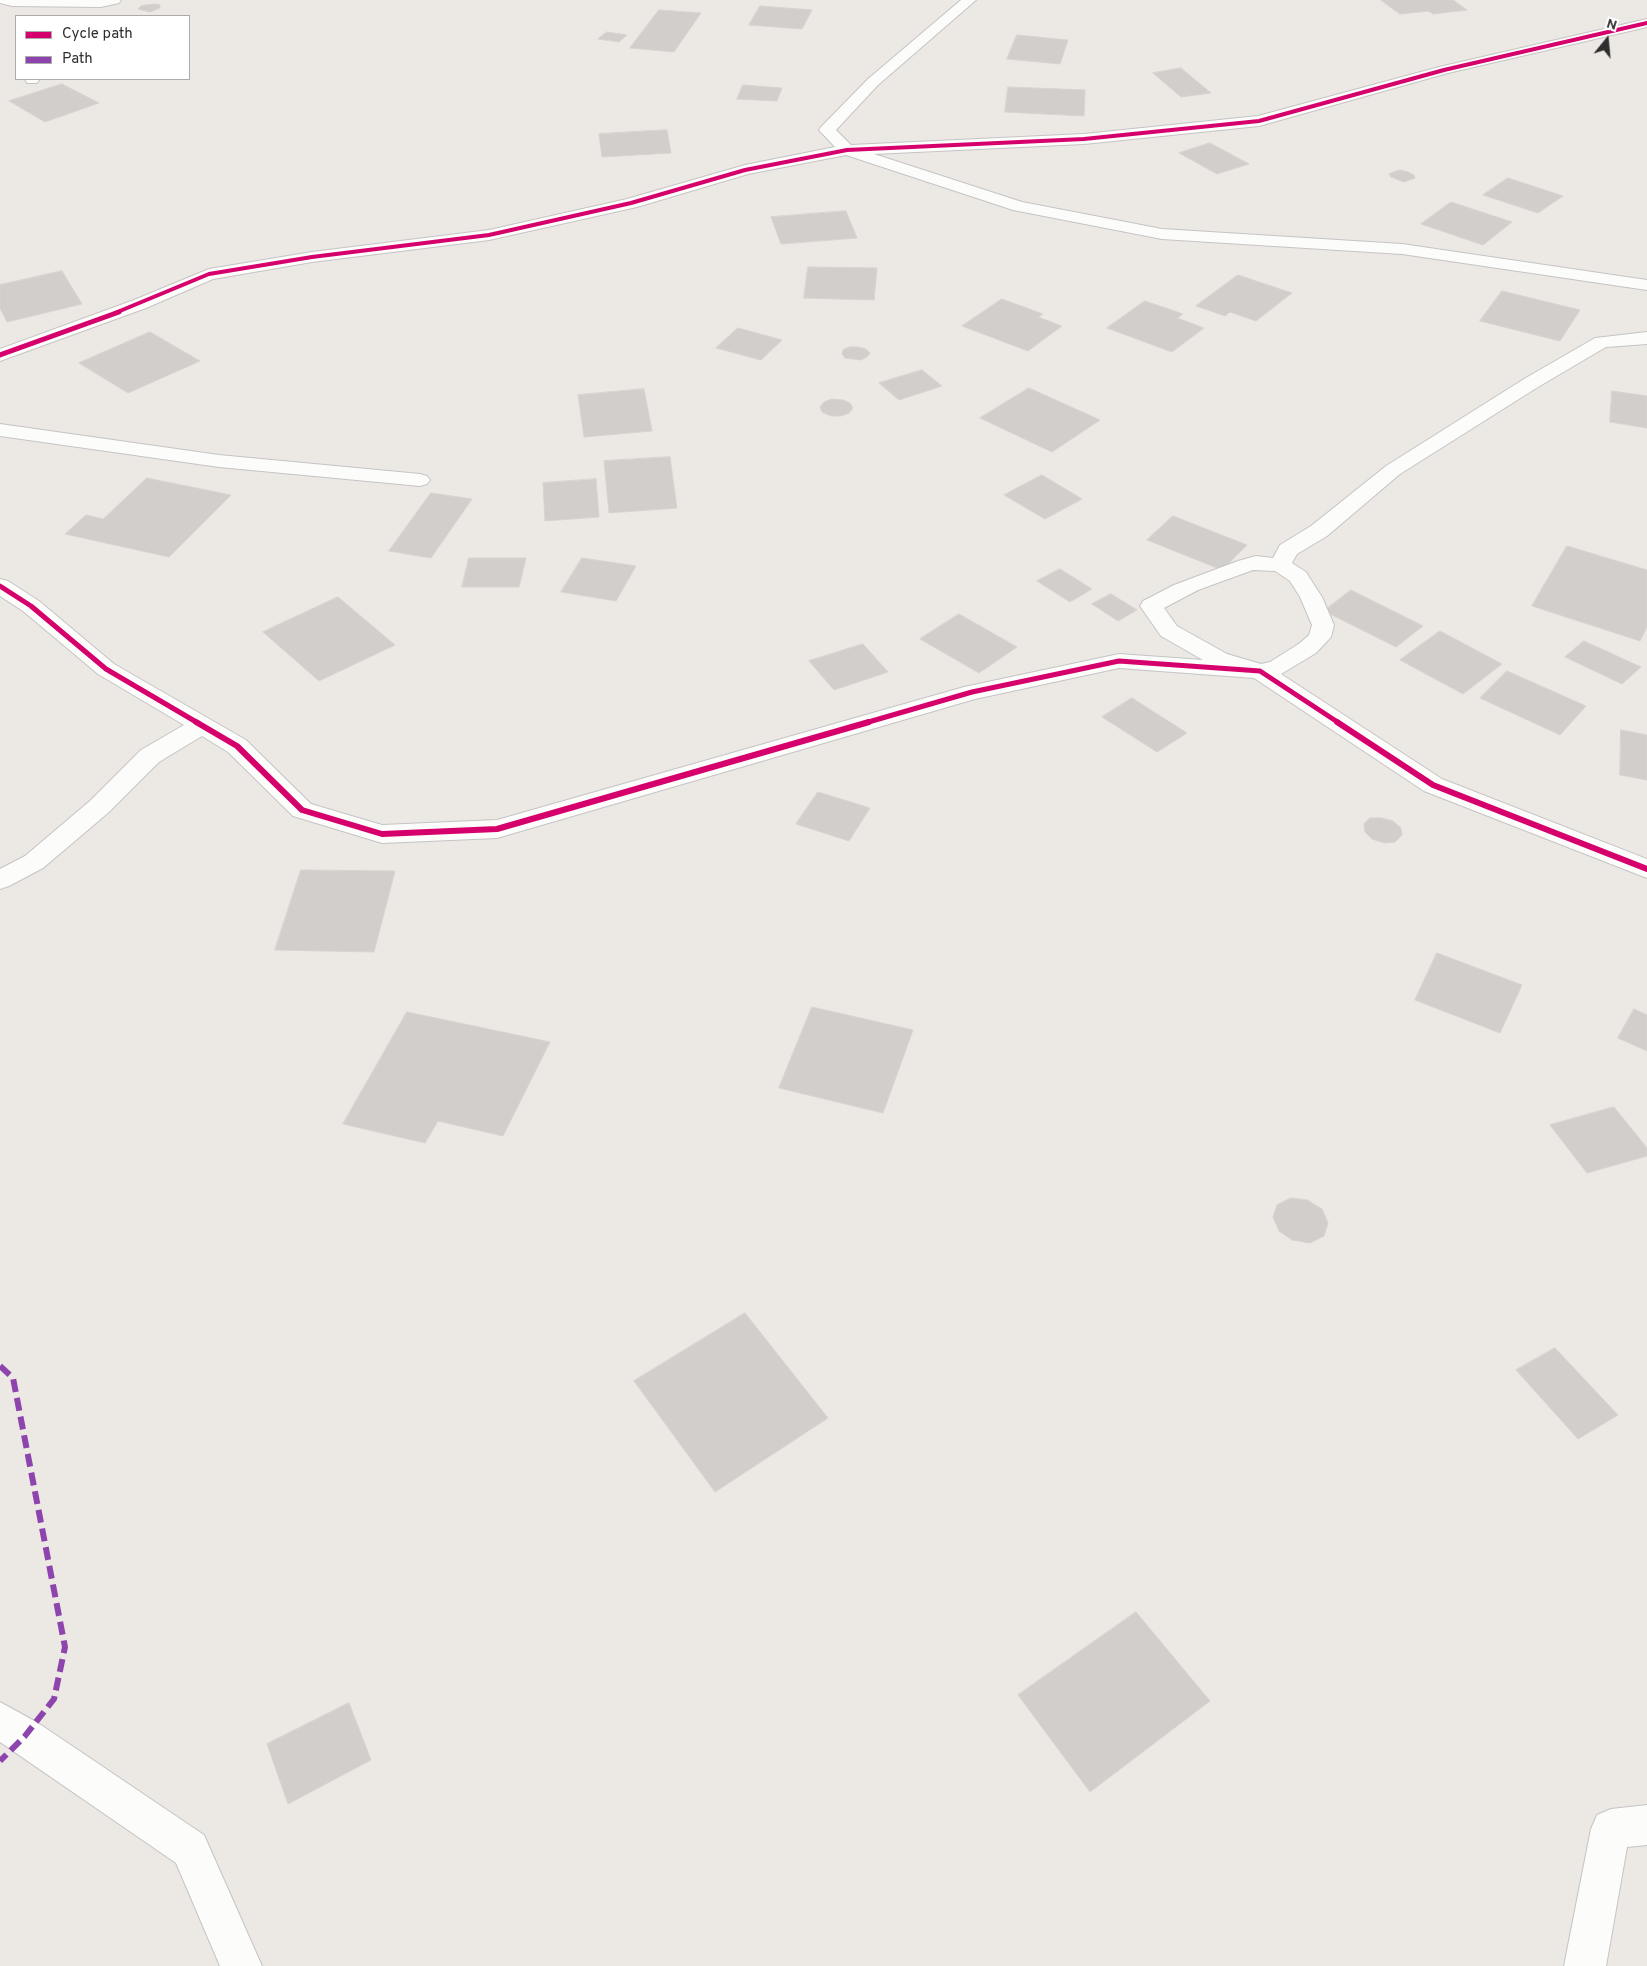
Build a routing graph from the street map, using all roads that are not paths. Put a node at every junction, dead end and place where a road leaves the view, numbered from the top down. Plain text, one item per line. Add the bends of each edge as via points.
1 (114, 0) edge
2 (969, 0) edge
3 (8, 1) edge
4 (23, 15) edge
5 (1647, 23) edge
6 (847, 150) junction
7 (1647, 285) edge
8 (1647, 338) edge
9 (0, 355) edge
10 (0, 430) edge
11 (420, 480) dead end
12 (1280, 565) junction
13 (0, 586) edge
14 (31, 606) junction
15 (0, 609) edge
16 (1260, 671) junction
17 (203, 725) junction
18 (1647, 869) edge
19 (0, 880) edge
20 (0, 1722) edge
21 (1647, 1825) edge
22 (242, 1966) edge
23 (1585, 1966) edge

1 - 3 street via 101,3
2 - 6 street via 873,82 827,130
3 - 4 street
5 - 6 street via 1444,70 1259,121 1084,139
6 - 7 street via 1019,206 1162,234 1402,249
6 - 9 street via 745,170 631,203 489,235 312,257 209,274 140,304
8 - 12 street via 1602,342 1531,382 1394,470 1319,531 1288,550
10 - 11 street via 219,461
12 - 16 street via 1298,577 1323,625 1320,638 1308,648 1277,668
12 - 16 street via 1256,563 1234,568 1165,596 1151,606 1169,631 1192,645 1219,659
13 - 14 street
14 - 15 street
14 - 17 street via 106,669
16 - 17 street via 1119,661 1109,663 972,692 497,829 382,834 302,810 237,746
16 - 18 street via 1433,785
17 - 19 street via 150,756 100,806 34,862
20 - 22 street via 190,1849
21 - 23 street via 1612,1829

